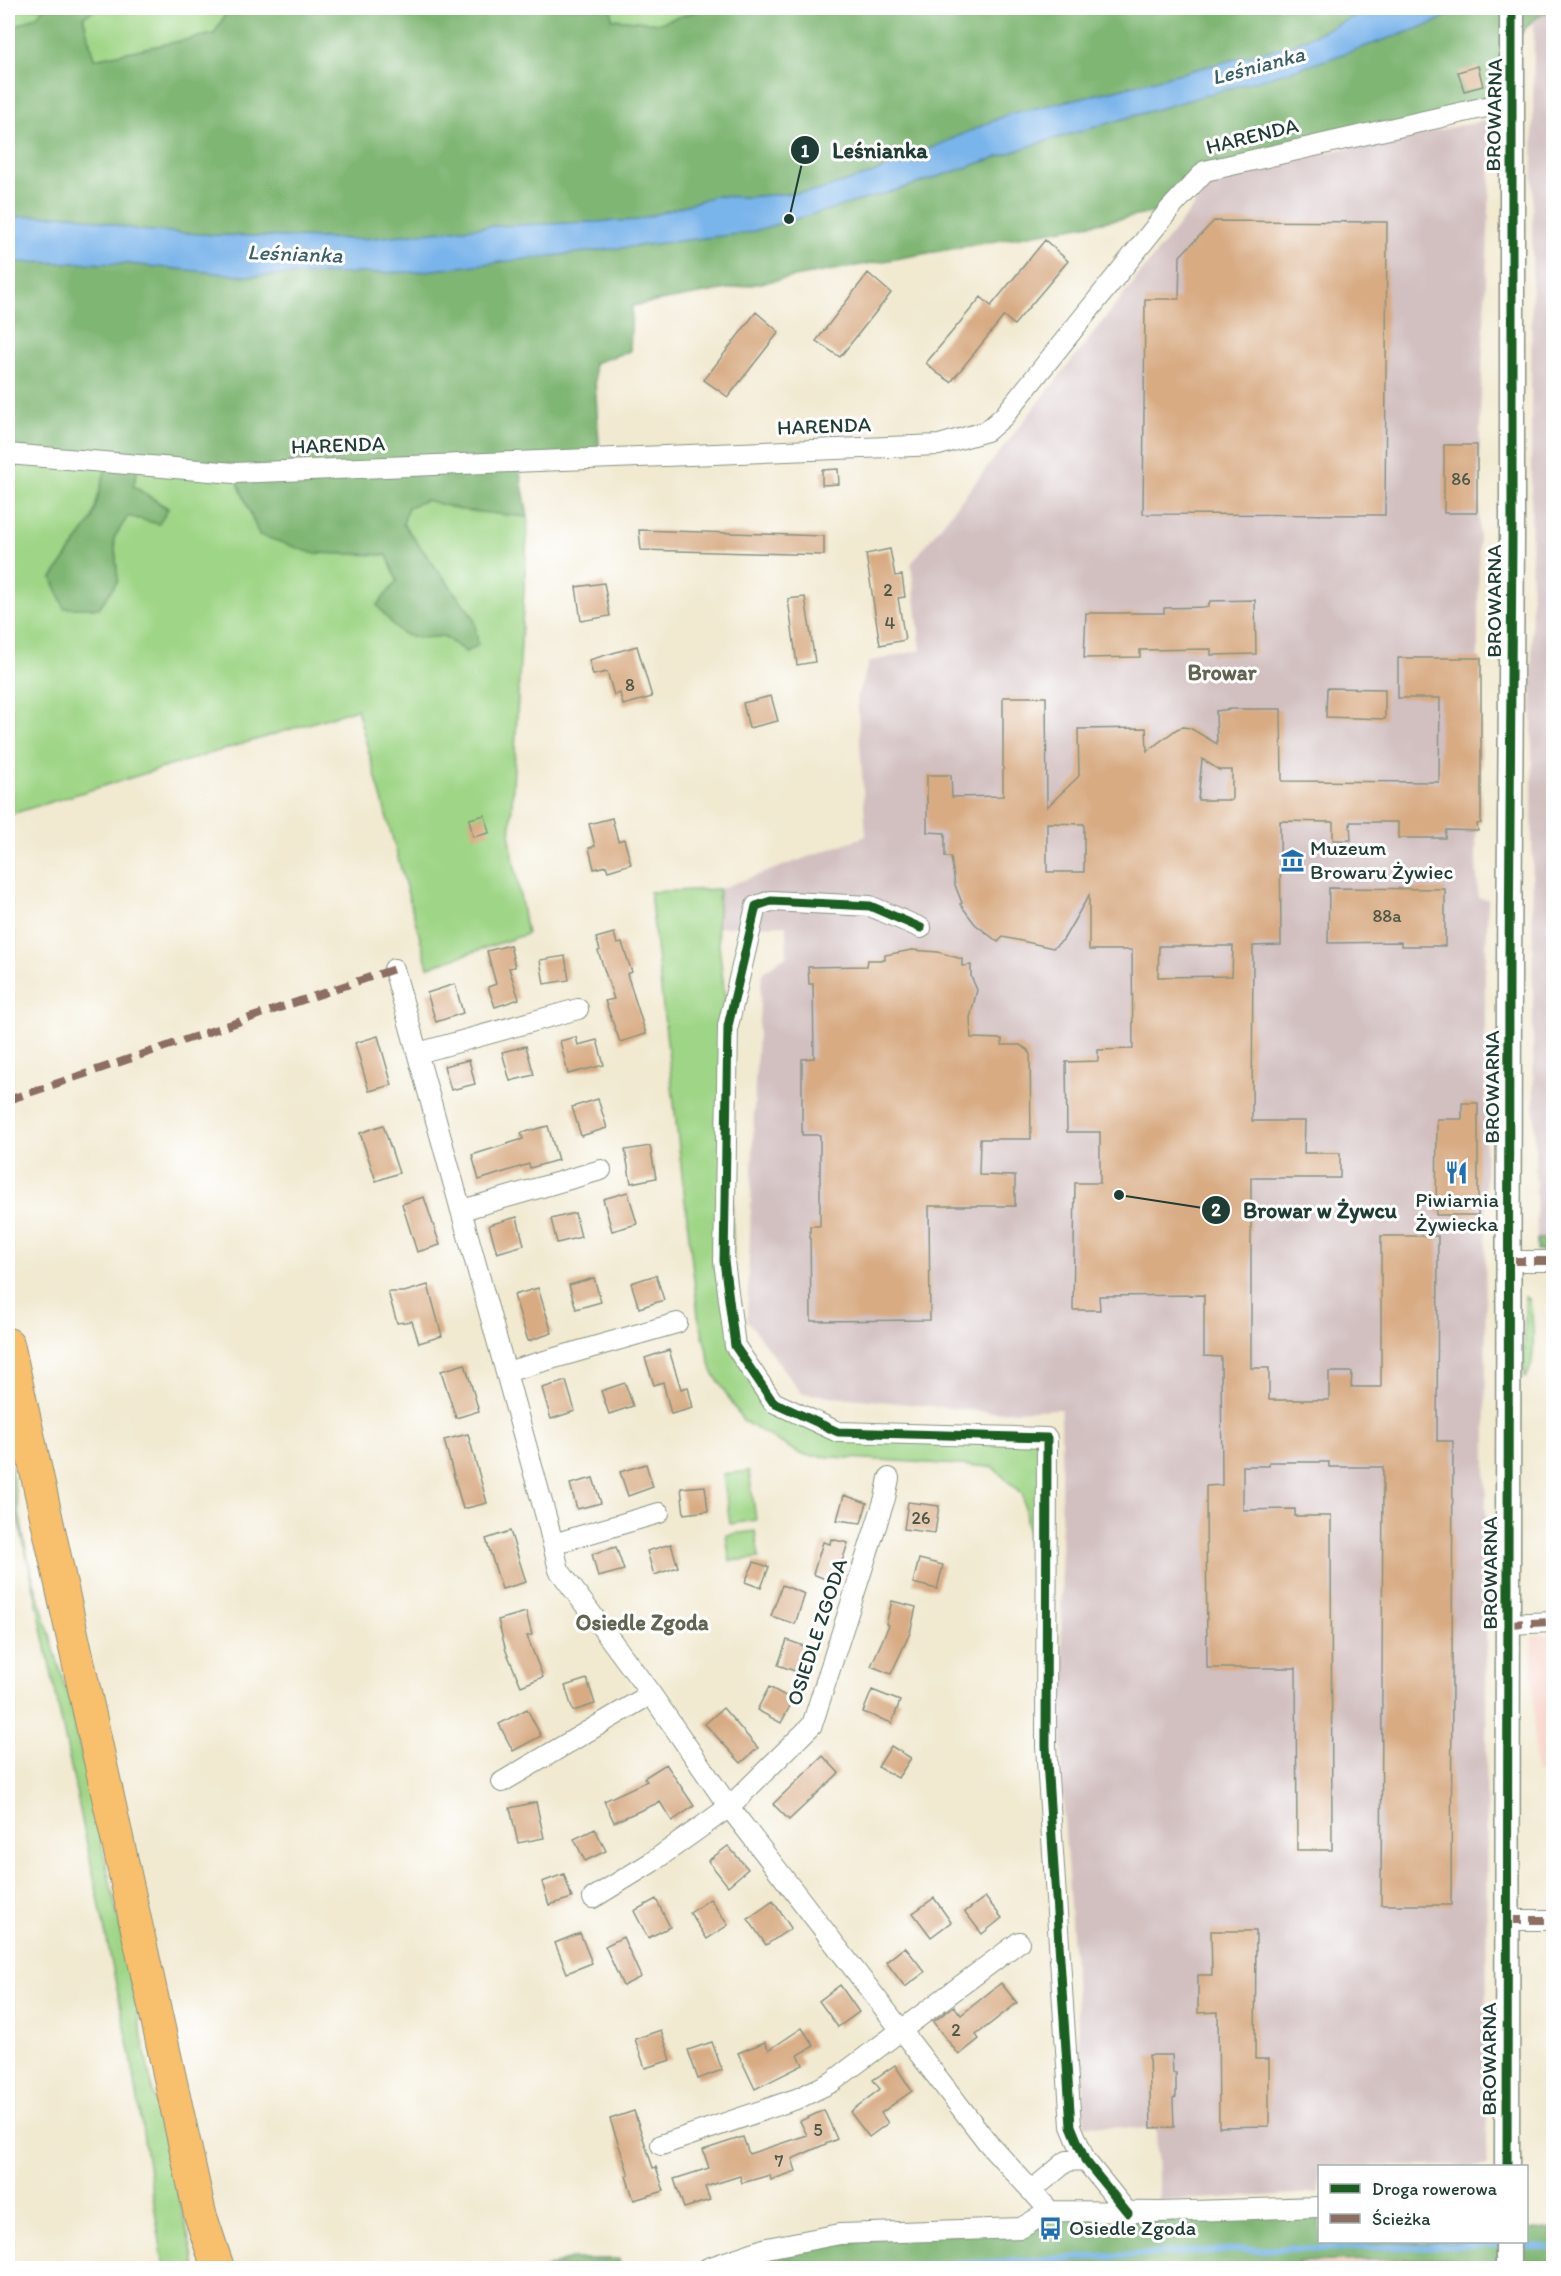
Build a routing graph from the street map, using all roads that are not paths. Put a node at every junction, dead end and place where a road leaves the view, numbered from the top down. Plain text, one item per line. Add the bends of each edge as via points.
1 (1512, 8) edge
2 (1512, 101) junction
3 (8, 454) edge
4 (921, 928) dead end
5 (394, 969) dead end
6 (578, 1010) dead end
7 (418, 1053) junction
8 (601, 1170) dead end
9 (462, 1210) junction
10 (1510, 1261) junction
11 (1554, 1261) edge
12 (677, 1323) dead end
13 (8, 1344) edge
14 (506, 1372) junction
15 (889, 1478) dead end
16 (659, 1513) dead end
17 (553, 1544) junction
18 (1554, 1622) edge
19 (1508, 1623) junction
20 (651, 1694) junction
21 (502, 1782) dead end
22 (729, 1807) junction
23 (593, 1898) dead end
24 (1507, 1920) junction
25 (1554, 1920) edge
26 (1019, 1942) dead end
27 (902, 2029) junction
28 (662, 2145) dead end
29 (1085, 2160) junction
30 (1507, 2165) edge
31 (1031, 2191) junction
32 (1318, 2207) edge
33 (1050, 2211) junction
34 (1128, 2213) junction
35 (218, 2268) edge
36 (708, 2268) edge

1 - 2 street, BROWARNA
2 - 3 street, HARENDA via 1205,171 1169,210 1005,416 987,431 939,445 234,473
2 - 10 street, BROWARNA
4 - 29 street via 870,906 771,901 756,906 728,1026 724,1261 735,1346 773,1402 838,1432 1047,1438 1046,1746 1071,2126
5 - 7 street
6 - 7 street
7 - 9 street
8 - 9 street
9 - 14 street
10 - 11 street
10 - 19 street, BROWARNA
12 - 14 street
13 - 35 highway via 198,2203
14 - 17 street
15 - 22 street, OSIEDLE ZGODA via 812,1725
16 - 17 street
17 - 20 street via 559,1570
18 - 19 street
19 - 24 street, BROWARNA
20 - 21 street
20 - 22 street
22 - 23 street, OSIEDLE ZGODA
22 - 27 street
24 - 25 street
24 - 30 street, BROWARNA
26 - 27 street
27 - 28 street via 832,2082 799,2098
27 - 31 street via 988,2143
29 - 31 street via 1067,2161
29 - 34 street
31 - 33 street
32 - 34 street
33 - 34 street
33 - 36 street via 1021,2228 840,2234 767,2248

